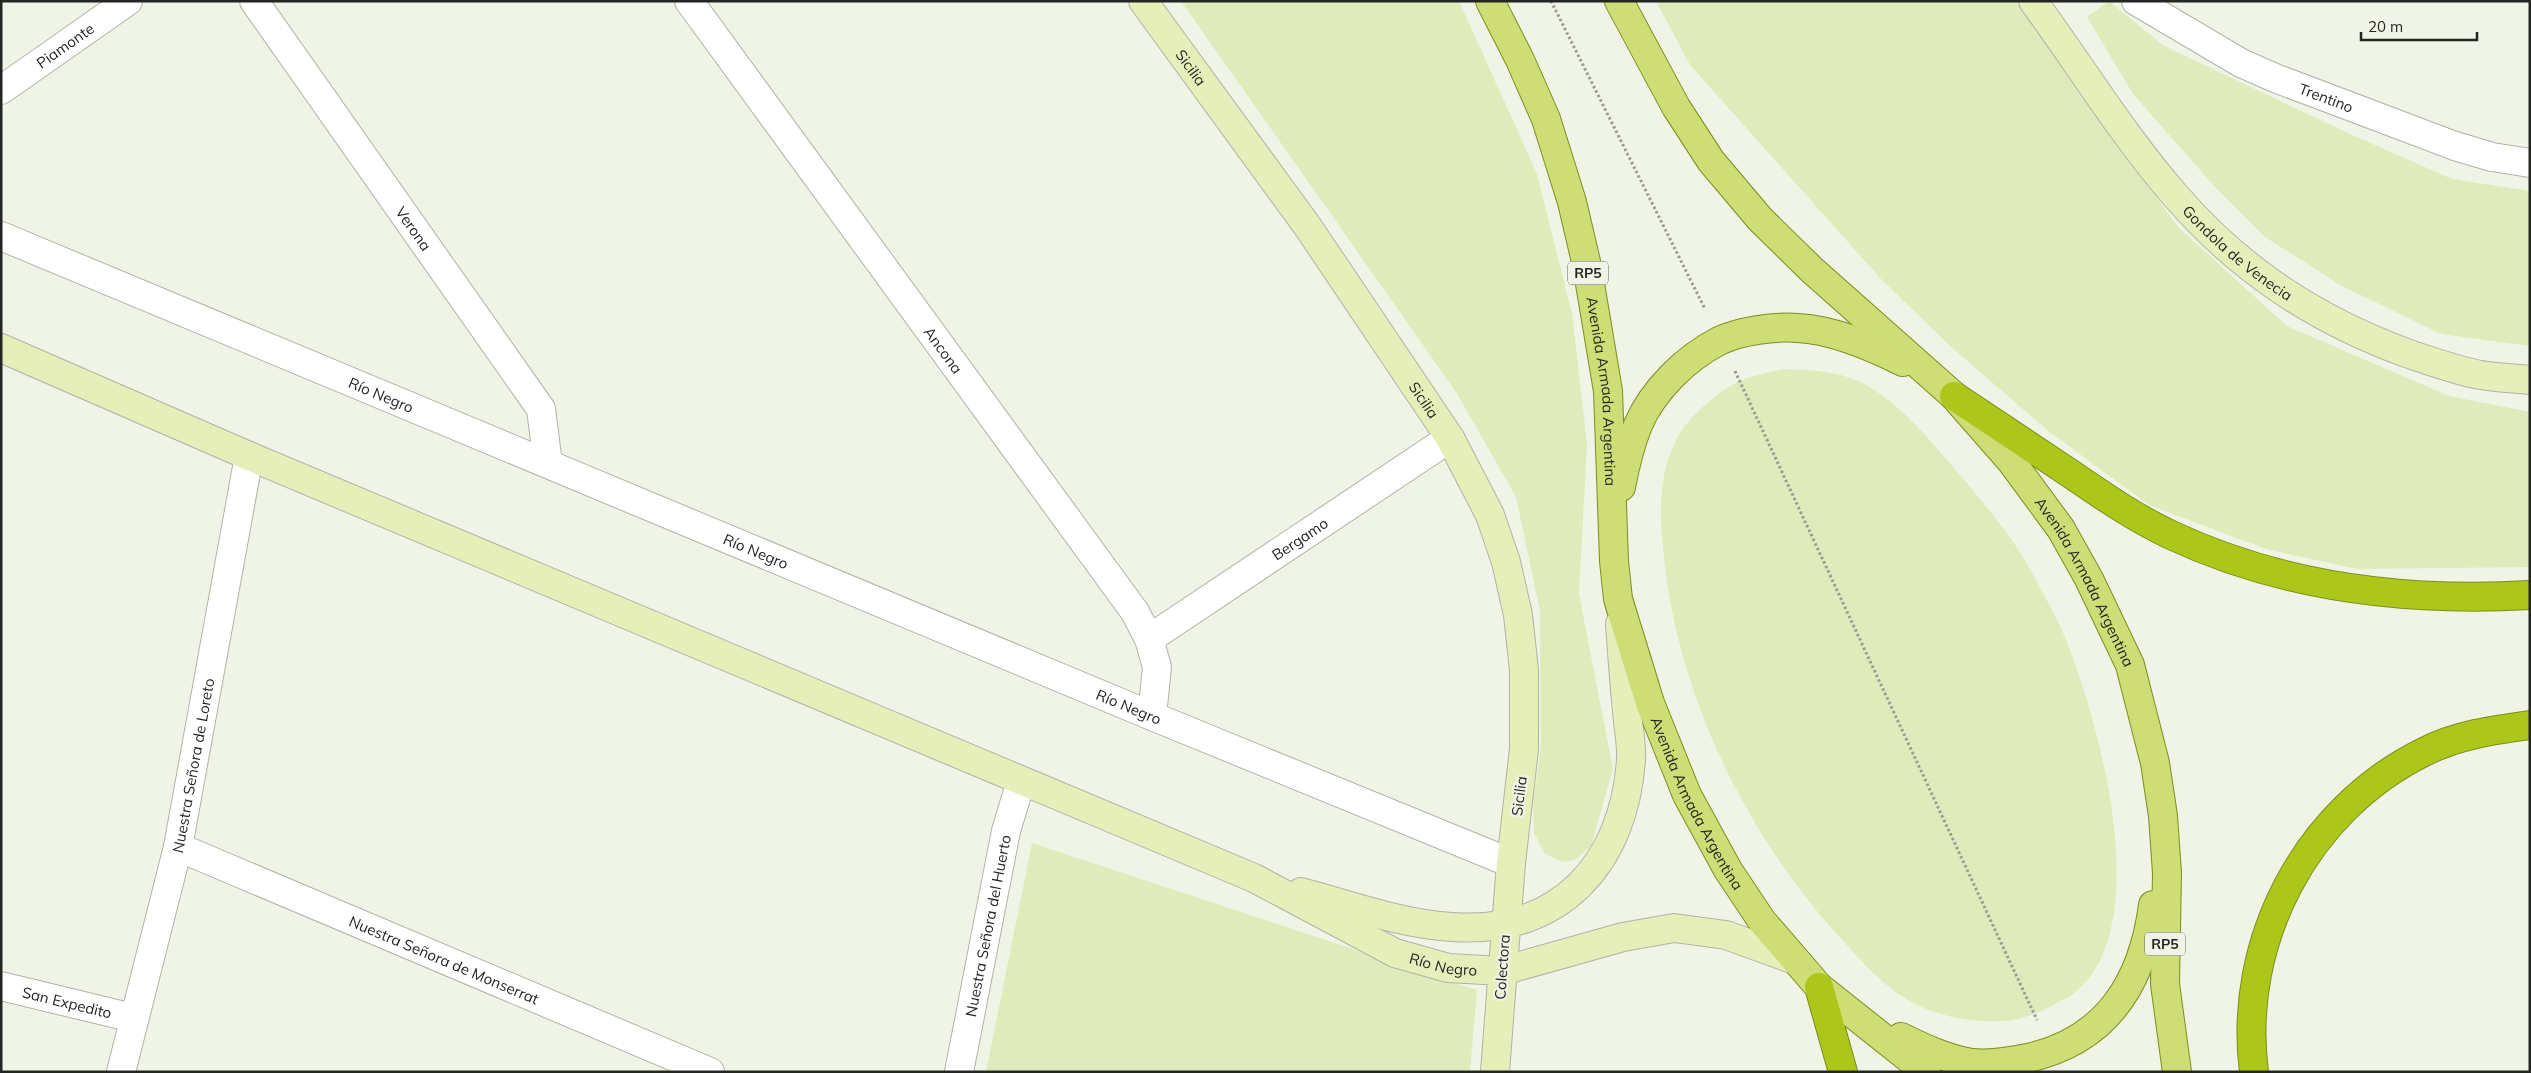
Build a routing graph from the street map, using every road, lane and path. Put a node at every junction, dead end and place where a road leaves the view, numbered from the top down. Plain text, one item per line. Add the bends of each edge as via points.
1 (128, 1) edge
2 (254, 1) edge
3 (689, 1) edge
4 (1143, 1) edge
5 (1490, 1) edge
6 (1551, 1) edge
7 (1619, 1) edge
8 (2136, 1) edge
9 (2042, 4) edge
10 (1, 90) edge
11 (2530, 163) edge
12 (1, 236) edge
13 (1720, 341) junction
14 (1, 348) edge
15 (2530, 380) edge
16 (1948, 389) junction
17 (1450, 438) junction
18 (248, 456) junction
19 (548, 464) junction
20 (1614, 561) junction
21 (2530, 596) edge
22 (1618, 599) junction
23 (1149, 639) junction
24 (1152, 716) junction
25 (2530, 725) edge
26 (1020, 781) junction
27 (2163, 816) junction
28 (178, 847) junction
29 (1511, 863) junction
30 (1254, 878) junction
31 (1505, 925) junction
32 (1795, 960) junction
33 (1502, 971) junction
34 (1, 986) edge
35 (1820, 986) junction
36 (1845, 1008) junction
37 (133, 1018) junction
38 (2052, 1052) junction
39 (121, 1072) edge
40 (710, 1072) edge
41 (959, 1072) edge
42 (1495, 1072) edge
43 (1843, 1072) edge
44 (1926, 1072) edge
45 (2177, 1072) edge
46 (2254, 1072) edge

1 - 10 street, Piamonte
2 - 19 street, Verona via 541,409
3 - 23 street, Ancona via 1135,612
4 - 17 street, Sicilia via 1308,227
5 - 20 main road, Avenida Armada Argentina / RP5 via 1546,120 1572,202 1587,266 1608,391
6 - 13 path
7 - 16 main road, Avenida Armada Argentina via 1676,107 1717,168 1760,219 1812,270
8 - 11 street, Trentino via 2241,63 2275,78 2455,146 2492,157
9 - 15 street, Gondola de Venecia via 2173,193 2244,264 2280,291 2379,343 2480,375
12 - 19 street, Río Negro
13 - 16 main road, Avenida Armada Argentina via 1762,330 1799,328 1845,337 1885,353
13 - 20 main road, Avenida Armada Argentina via 1691,360 1661,388 1639,424 1626,460 1618,504
13 - 38 path
14 - 18 street, Río Negro
16 - 21 highway via 2122,508 2170,535 2253,567 2306,580 2423,596
16 - 27 main road, Avenida Armada Argentina via 2011,461 2061,529 2110,621 2130,665 2145,717
17 - 23 street, Bergamo
17 - 29 street, Sicilia via 1490,515 1506,562 1518,615 1524,670 1524,749
18 - 26 street, Río Negro
18 - 28 street, Nuestra Señora de Loreto
19 - 24 street, Río Negro
20 - 22 main road, Avenida Armada Argentina
22 - 31 street, Río Negro via 1631,759 1624,807 1603,859 1568,897 1536,915
22 - 32 main road, Avenida Armada Argentina via 1650,703 1688,795 1728,870 1762,921
23 - 24 street, Ancona via 1157,667
24 - 29 street, Río Negro
25 - 46 highway via 2475,733 2425,751 2384,774 2346,806 2312,844 2284,890 2264,944 2252,998
26 - 30 street, Río Negro
26 - 41 street, Nuestra Señora del Huerto via 1006,831
27 - 38 main road, Avenida Armada Argentina via 2151,921 2138,968 2114,1009 2082,1037
27 - 45 main road, Avenida Armada Argentina / RP5 via 2165,984
28 - 37 street, Nuestra Señora de Loreto
28 - 40 street, Nuestra Señora de Monserrat
29 - 31 street, Colectora
30 - 31 street, Río Negro via 1401,919 1453,928
30 - 33 street, Río Negro via 1395,953 1448,968
31 - 33 street, Colectora
32 - 33 street, Río Negro via 1726,935 1674,928 1623,937
32 - 35 main road, Avenida Armada Argentina
33 - 42 street, Colectora
34 - 37 street, San Expedito
35 - 36 main road, Avenida Armada Argentina
35 - 43 highway
36 - 38 main road, Avenida Armada Argentina via 1934,1053 1973,1063 2016,1060
36 - 44 main road, Avenida Armada Argentina
37 - 39 street, Nuestra Señora de Loreto

